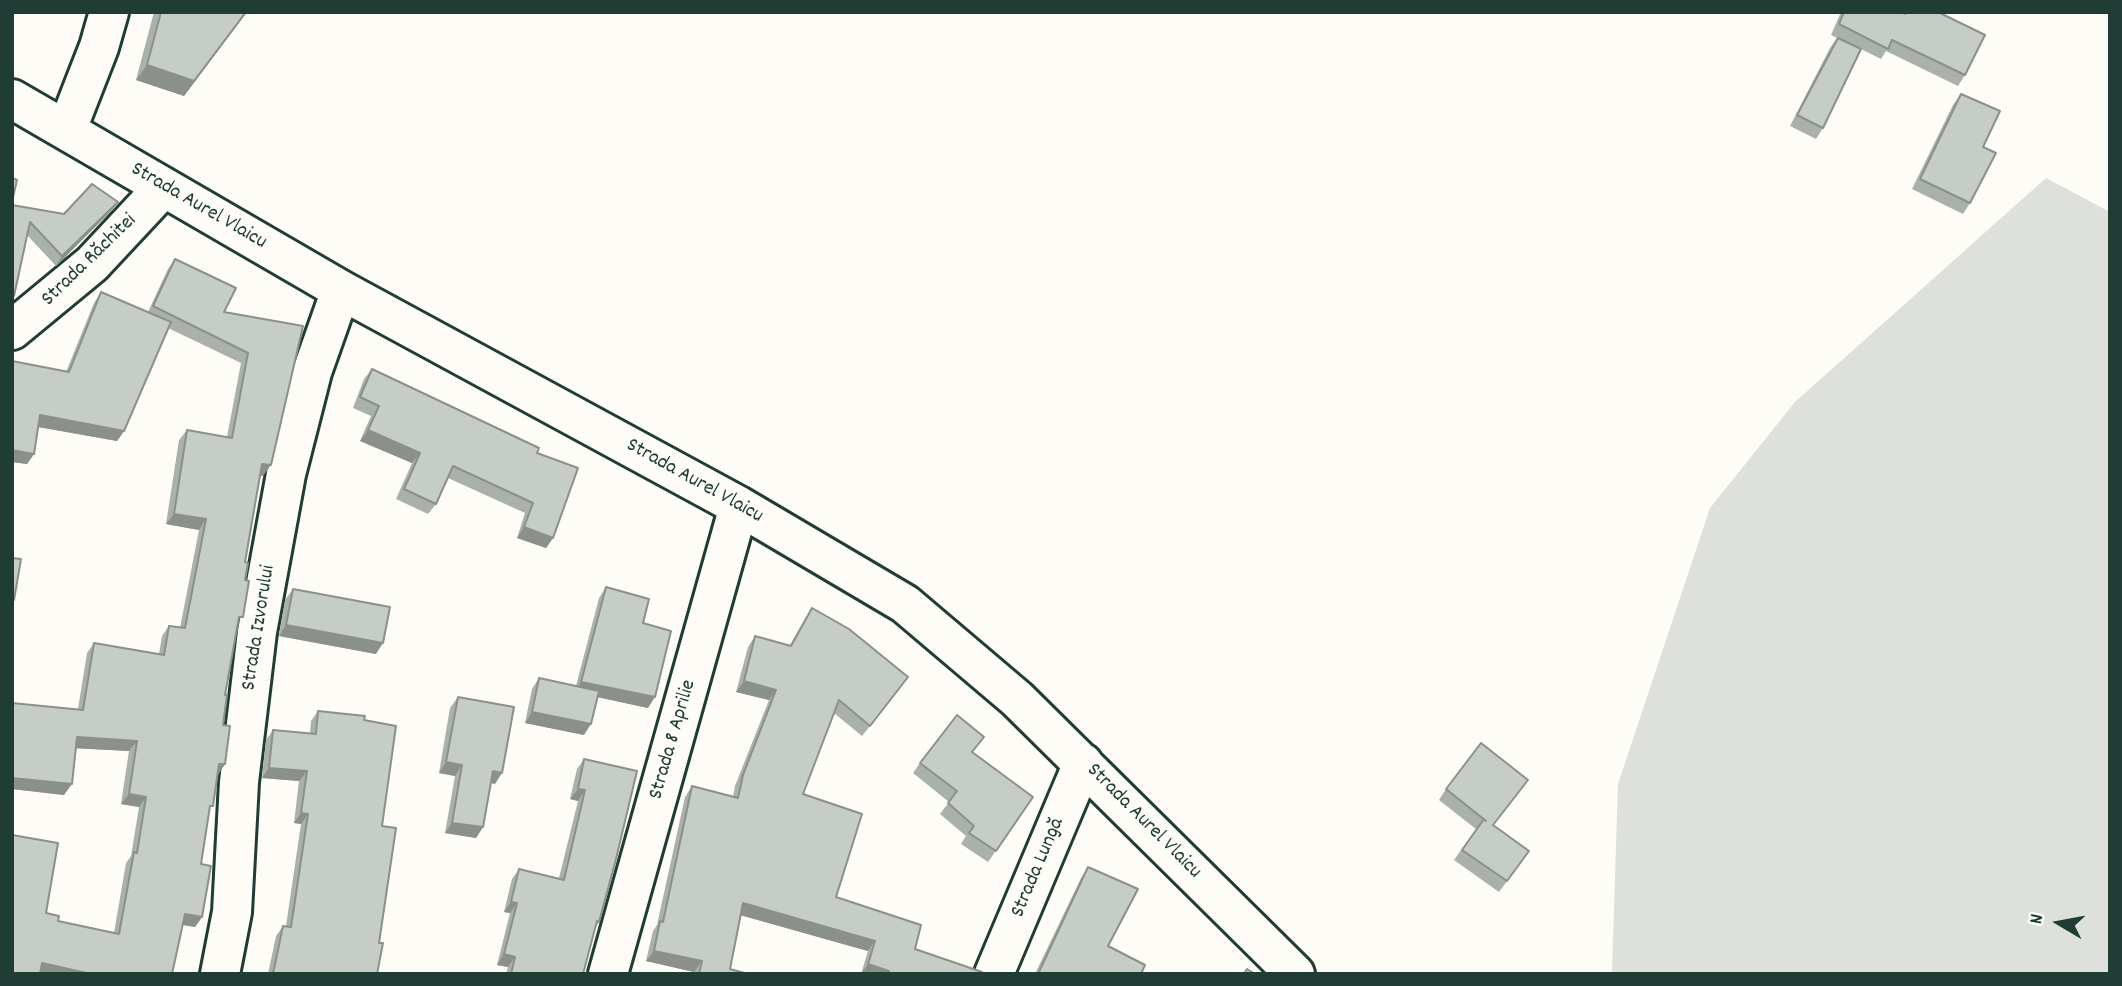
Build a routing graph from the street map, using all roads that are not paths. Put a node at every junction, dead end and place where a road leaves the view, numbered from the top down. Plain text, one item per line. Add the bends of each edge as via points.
1 (109, 12) edge
2 (12, 99) edge
3 (67, 129) junction
4 (163, 188) junction
5 (341, 290) junction
6 (12, 330) edge
7 (739, 506) junction
8 (1083, 763) junction
9 (220, 974) edge
10 (608, 974) edge
11 (994, 974) edge
12 (1295, 974) edge

1 - 3 street
2 - 3 street, Strada Aurel Vlaicu
3 - 4 street, Strada Aurel Vlaicu
4 - 5 street, Strada Aurel Vlaicu
4 - 6 street, Strada Răchitei via 92,264
5 - 7 street, Strada Aurel Vlaicu
5 - 9 street, Strada Izvorului via 312,372 286,474 257,632 239,782 232,912
7 - 8 street, Strada Aurel Vlaicu via 905,604 1017,699
7 - 10 street, Strada 8 Aprilie
8 - 11 street, Strada Lungă
8 - 12 street, Strada Aurel Vlaicu

